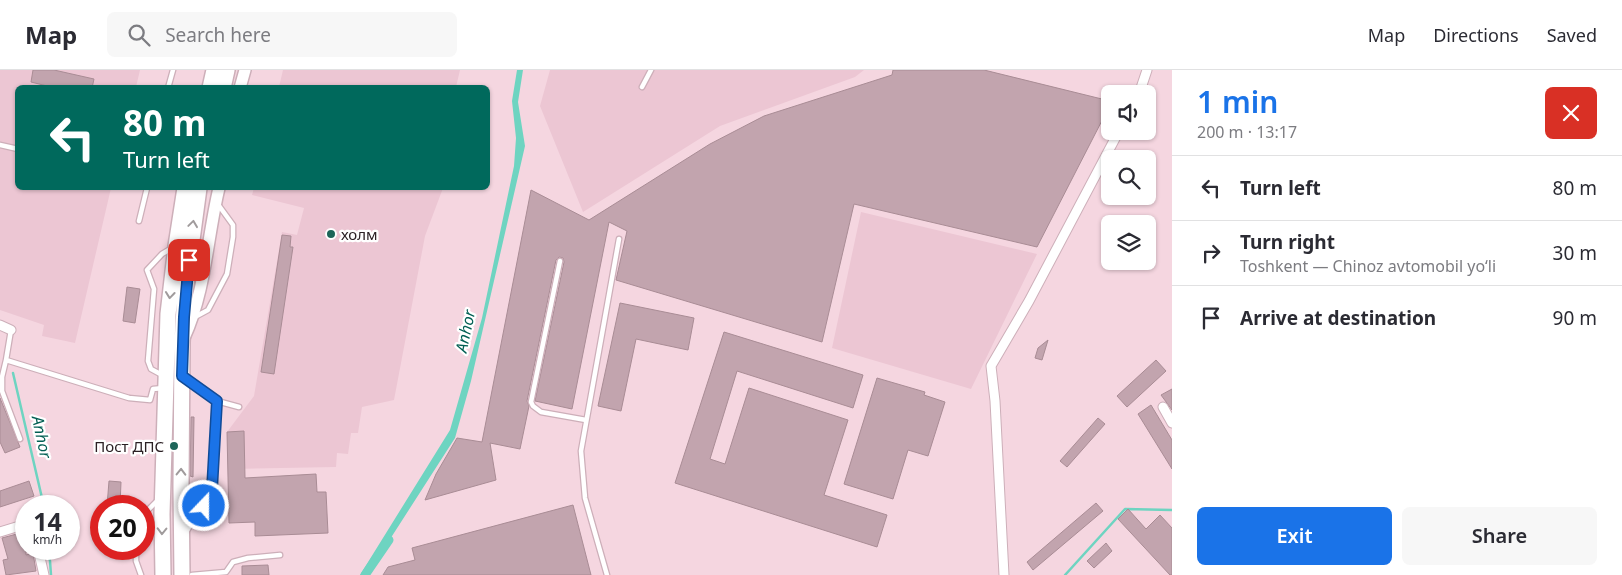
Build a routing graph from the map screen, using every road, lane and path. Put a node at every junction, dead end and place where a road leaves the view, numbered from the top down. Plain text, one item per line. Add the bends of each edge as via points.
1 (172, 70) edge
2 (214, 70) edge
3 (227, 70) edge
4 (651, 70) edge
5 (1147, 70) edge
6 (169, 85) edge
7 (211, 85) edge
8 (224, 85) edge
9 (1142, 85) edge
10 (642, 87) dead end
11 (1113, 140) edge
12 (0, 145) edge
13 (15, 148) edge
14 (146, 190) edge
15 (185, 190) edge
16 (199, 190) edge
17 (219, 190) edge
18 (216, 201) junction
19 (138, 221) dead end
20 (619, 239) dead end
21 (176, 246) junction
22 (560, 261) dead end
23 (194, 317) junction
24 (0, 325) edge
25 (11, 330) joint
26 (182, 342) junction
27 (6, 360) junction
28 (182, 376) junction
29 (165, 382) junction
30 (217, 401) junction
31 (239, 407) dead end
32 (1163, 407) dead end
33 (586, 420) junction
34 (1172, 423) edge
35 (20, 439) dead end
36 (163, 496) junction
37 (155, 504) edge
38 (15, 527) edge
39 (0, 532) edge
40 (181, 539) junction
41 (280, 556) dead end
42 (41, 560) edge
43 (136, 560) edge
44 (44, 575) edge
45 (141, 575) edge
46 (163, 575) edge
47 (182, 575) edge
48 (192, 575) edge
49 (607, 575) edge
50 (1004, 575) edge

1 - 6 lane
2 - 7 highway
3 - 8 highway
4 - 10 lane
5 - 9 street
11 - 50 street via 1029,301 991,366
12 - 13 lane
14 - 19 lane
15 - 21 highway
26 -> 16 highway
17 - 18 street
18 - 23 street
18 - 23 lane via 233,225 227,274 208,310
20 - 33 lane
21 -> 29 highway
21 - 29 lane via 162,254 147,270 154,289 148,362
22 - 33 lane via 532,402 541,412
23 - 26 street
24 - 25 street
25 - 27 lane
26 - 28 highway
27 - 29 lane via 129,398 150,400 153,389
27 - 35 lane via 2,391
28 - 30 lane
40 -> 28 highway
29 - 36 highway
30 - 31 lane
30 - 40 lane via 212,489
32 - 34 street
33 - 49 lane via 581,451 584,498
36 - 37 lane
36 -> 46 highway
38 - 39 street
40 - 47 highway
41 - 48 lane via 248,558 233,562 226,572
42 - 44 street
43 - 45 lane

